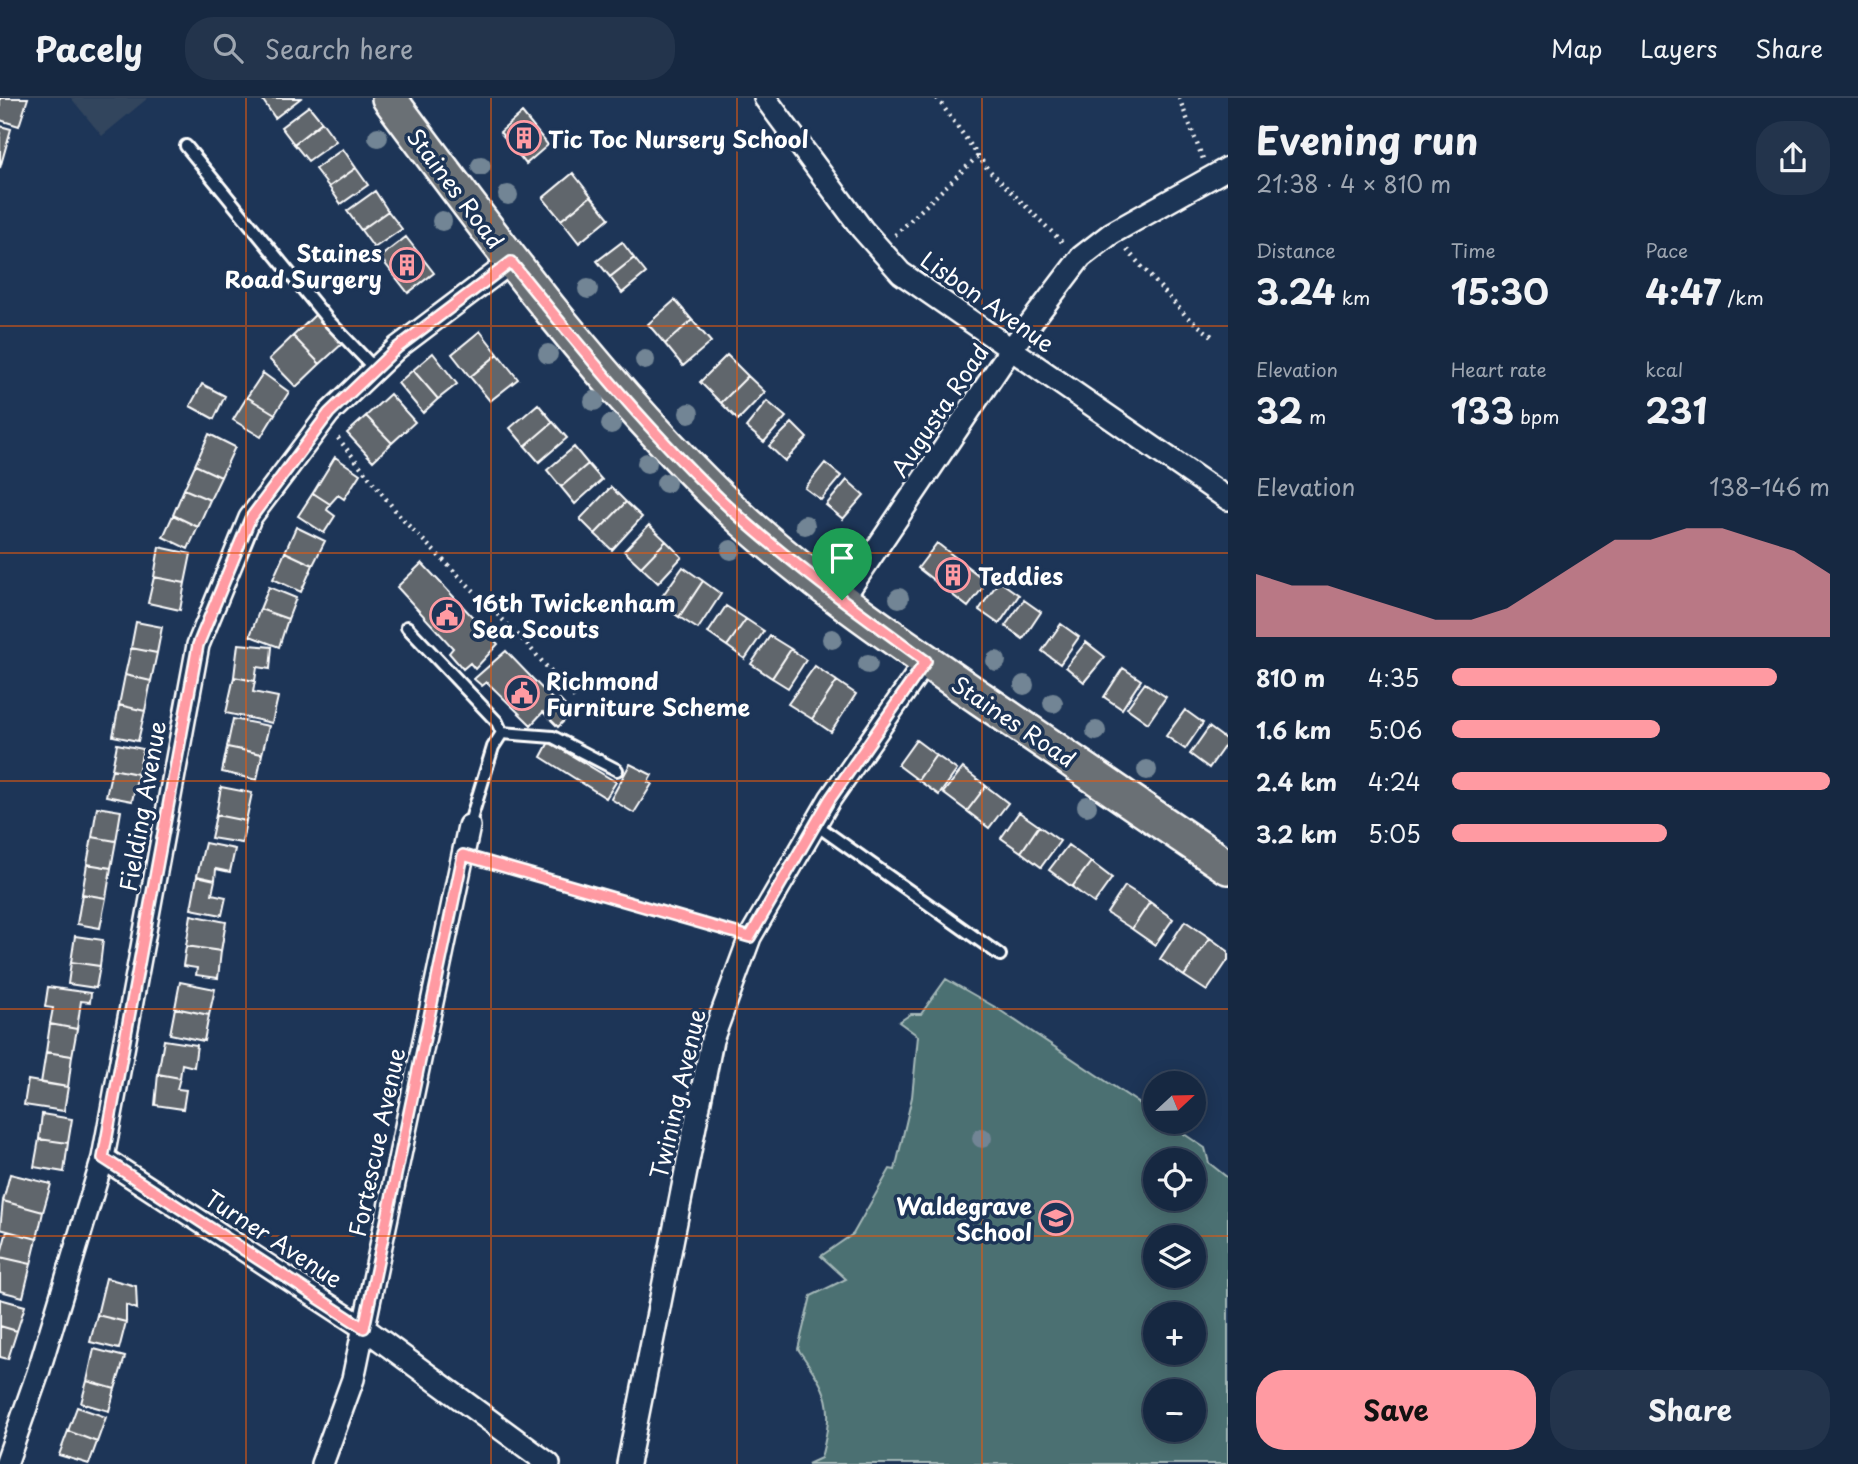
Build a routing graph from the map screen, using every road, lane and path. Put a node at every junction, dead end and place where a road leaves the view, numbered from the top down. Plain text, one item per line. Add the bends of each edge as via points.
1 (389, 98) edge
2 (765, 98) edge
3 (937, 98) edge
4 (1179, 98) edge
5 (186, 146) dead end
6 (978, 156) junction
7 (1220, 172) edge
8 (1112, 233) junction
9 (879, 248) junction
10 (1081, 257) junction
11 (511, 262) junction
12 (1212, 336) dead end
13 (1012, 349) junction
14 (375, 369) junction
15 (321, 424) junction
16 (1228, 499) edge
17 (842, 600) junction
18 (407, 627) dead end
19 (926, 661) junction
20 (576, 700) dead end
21 (502, 733) junction
22 (617, 769) dead end
23 (815, 824) junction
24 (469, 827) joint
25 (463, 855) junction
26 (1228, 867) edge
27 (750, 937) junction
28 (1000, 955) dead end
29 (103, 1158) junction
30 (364, 1328) junction
31 (6, 1464) edge
32 (322, 1464) edge
33 (549, 1464) edge
34 (628, 1464) edge

1 - 11 main road, Staines Road
2 - 9 street, Lisbon Avenue
3 - 6 path
4 - 7 path
5 - 14 lane via 328,320
6 - 9 path
6 - 10 path
7 - 8 street, Augusta Road
8 - 10 street, Augusta Road
8 - 12 path via 1187,317
9 - 13 street, Lisbon Avenue via 901,273
10 - 13 street, Augusta Road
11 - 14 street, Fielding Avenue
11 - 17 main road, Staines Road via 621,396 733,511
13 - 16 street, Lisbon Avenue
13 - 17 street, Augusta Road
14 - 15 street, Fielding Avenue
15 - 20 path via 343,442 409,527 525,642
15 - 29 street, Fielding Avenue via 250,519 198,645
17 - 19 main road, Staines Road
18 - 21 lane via 497,722
19 - 23 street, Twining Avenue
19 - 26 main road, Staines Road
21 - 22 lane via 543,734
21 - 24 lane via 493,747
23 - 27 street, Twining Avenue
23 - 28 lane
24 - 25 street, Fortescue Avenue
25 - 27 path
25 - 30 street, Fortescue Avenue
27 - 34 street, Twining Avenue via 712,1040
29 - 30 street, Turner Avenue
29 - 31 street, Fielding Avenue
30 - 32 street, Fortescue Avenue via 353,1380
30 - 33 street, Turner Avenue

